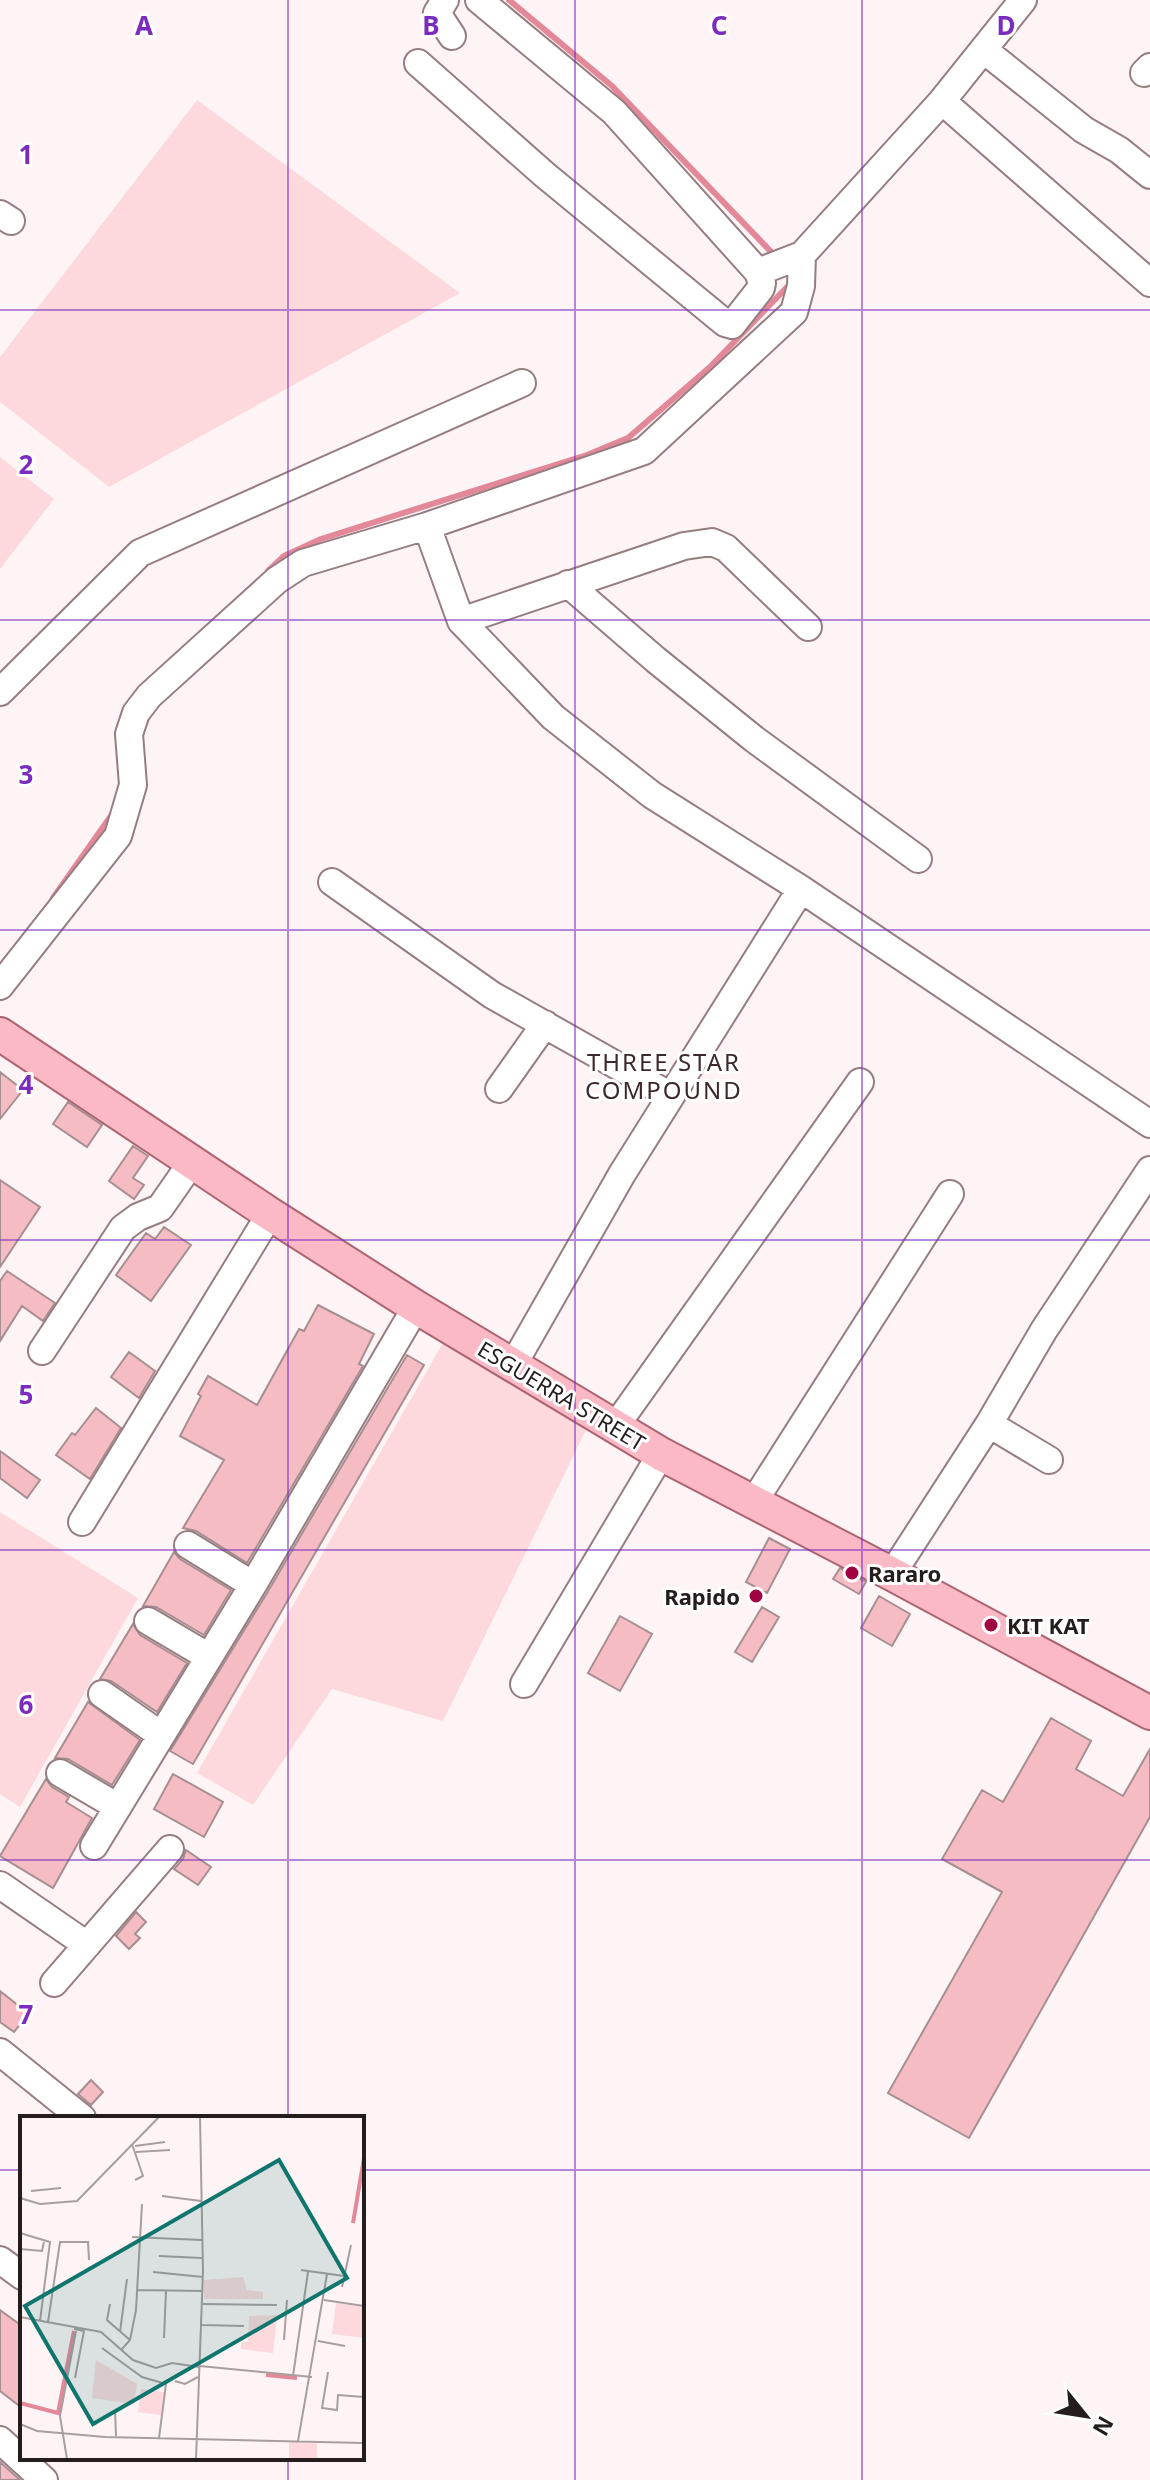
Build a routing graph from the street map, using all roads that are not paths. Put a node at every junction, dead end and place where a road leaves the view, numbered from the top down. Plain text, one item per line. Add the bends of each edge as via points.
1 (445, 0) edge
2 (479, 0) edge
3 (1023, 0) edge
4 (452, 36) dead end
5 (984, 50) junction
6 (418, 63) dead end
7 (942, 101) junction
8 (1150, 175) edge
9 (802, 255) junction
10 (758, 272) junction
11 (1150, 283) edge
12 (522, 383) dead end
13 (427, 526) junction
14 (568, 584) junction
15 (461, 621) junction
16 (808, 627) dead end
17 (0, 692) edge
18 (918, 859) dead end
19 (332, 882) dead end
20 (801, 889) junction
21 (0, 986) edge
22 (545, 1024) junction
23 (0, 1034) edge
24 (860, 1082) dead end
25 (499, 1089) dead end
26 (671, 1096) junction
27 (1150, 1124) edge
28 (192, 1162) junction
29 (1150, 1170) edge
30 (950, 1194) dead end
31 (270, 1214) junction
32 (416, 1307) junction
33 (42, 1351) dead end
34 (513, 1365) junction
35 (989, 1424) junction
36 (615, 1427) junction
37 (661, 1454) junction
38 (1049, 1460) dead end
39 (753, 1503) junction
40 (82, 1522) dead end
41 (188, 1545) dead end
42 (892, 1574) junction
43 (253, 1585) junction
44 (148, 1621) dead end
45 (209, 1657) junction
46 (524, 1684) dead end
47 (102, 1694) dead end
48 (1150, 1713) edge
49 (161, 1735) junction
50 (60, 1773) dead end
51 (118, 1807) junction
52 (94, 1846) dead end
53 (170, 1849) dead end
54 (0, 1885) edge
55 (87, 1945) junction
56 (54, 1983) dead end
57 (0, 2052) edge
58 (80, 2116) edge
59 (0, 2260) edge
60 (20, 2275) edge
61 (0, 2440) edge
62 (20, 2456) edge
63 (25, 2460) edge
64 (44, 2480) edge

1 - 4 street via 437,13
2 - 10 street via 614,112
3 - 5 street
5 - 7 street
5 - 8 street
6 - 10 street via 725,323 732,325 757,296 762,283
7 - 9 street
7 - 11 street
9 - 10 street
9 - 13 street via 794,312 644,451
12 - 17 street via 140,553
13 - 15 street
13 - 21 street via 292,569 149,696 129,734 133,785 118,836
14 - 15 street
14 - 16 street via 712,542 726,548
14 - 18 street via 754,739
15 - 20 street via 553,717 652,795
19 - 22 street via 492,995
20 - 26 street
20 - 27 street
22 - 25 street
22 - 26 street
23 - 28 main road, ESGUERRA STREET
24 - 36 street
26 - 34 street
28 - 31 main road, ESGUERRA STREET
28 - 33 street via 160,1208 123,1228
29 - 35 street
30 - 39 street
31 - 32 main road, ESGUERRA STREET
31 - 40 street
32 - 34 main road, ESGUERRA STREET
32 - 43 street
34 - 36 main road, ESGUERRA STREET
35 - 38 street
35 - 42 street
36 - 37 main road, ESGUERRA STREET
37 - 39 main road, ESGUERRA STREET
37 - 46 street
39 - 42 main road, ESGUERRA STREET
41 - 43 street
42 - 48 main road, ESGUERRA STREET
43 - 45 street
44 - 45 street
45 - 49 street
47 - 49 street
49 - 51 street
50 - 51 street
51 - 52 street
53 - 55 street
54 - 55 street
55 - 56 street
57 - 58 street
59 - 60 street
61 - 62 street
63 - 64 street

